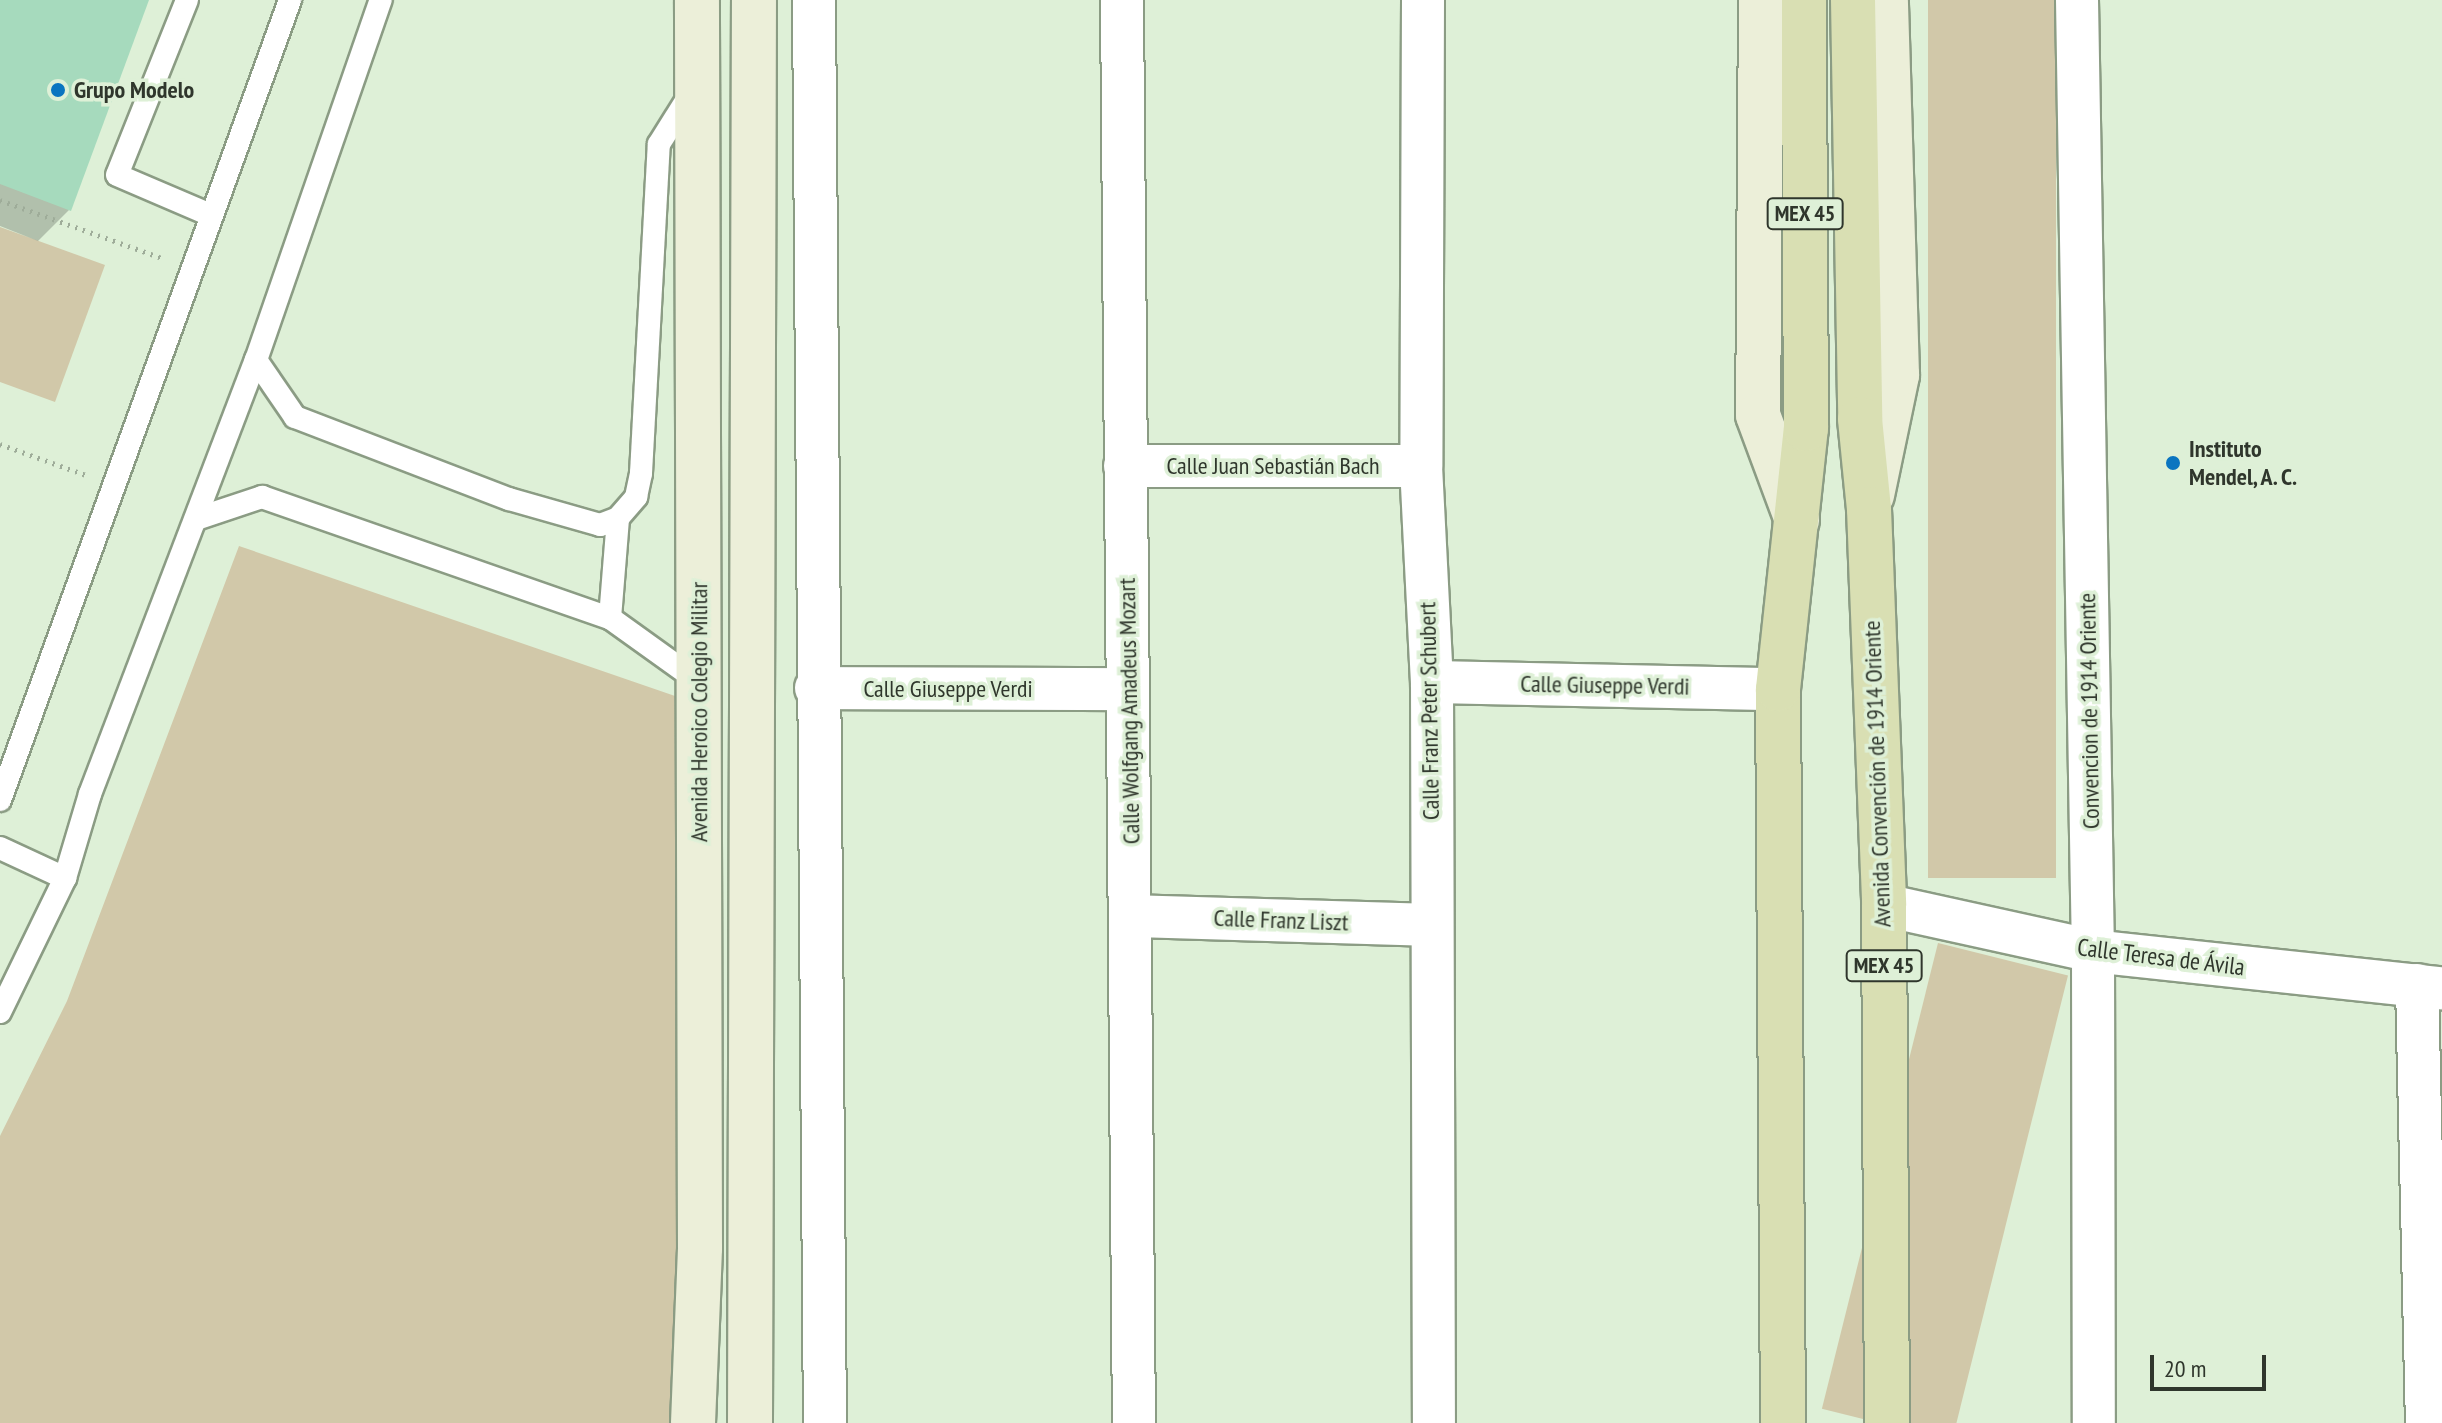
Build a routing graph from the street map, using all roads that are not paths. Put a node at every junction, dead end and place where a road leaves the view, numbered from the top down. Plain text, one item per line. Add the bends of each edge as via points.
1 (187, 0) edge
2 (290, 0) edge
3 (381, 0) edge
4 (697, 0) edge
5 (754, 0) edge
6 (814, 0) edge
7 (1122, 0) edge
8 (1423, 0) edge
9 (1761, 0) edge
10 (1804, 0) edge
11 (1853, 0) edge
12 (1886, 0) edge
13 (2077, 0) edge
14 (697, 84) junction
15 (211, 215) junction
16 (256, 360) junction
17 (1125, 466) junction
18 (1421, 466) junction
19 (1869, 509) junction
20 (618, 518) junction
21 (196, 519) junction
22 (1797, 520) junction
23 (610, 618) junction
24 (699, 682) junction
25 (1432, 682) junction
26 (816, 688) junction
27 (1128, 689) junction
28 (1778, 689) junction
29 (0, 800) edge
30 (0, 848) edge
31 (65, 878) junction
32 (1884, 905) junction
33 (1132, 916) junction
34 (1429, 925) junction
35 (2093, 951) junction
36 (2430, 986) edge
37 (0, 1012) edge
38 (693, 1423) edge
39 (750, 1423) edge
40 (825, 1423) edge
41 (1134, 1423) edge
42 (1434, 1423) edge
43 (1783, 1423) edge
44 (1887, 1423) edge
45 (2094, 1423) edge
46 (2427, 1423) edge

1 - 15 lane via 117,175
2 - 15 lane
3 - 16 lane
4 - 14 street, Avenida Heroico Colegio Militar
5 - 39 street
6 - 26 street
7 - 17 street, Calle Wolfgang Amadeus Mozart
8 - 18 street, Calle Franz Peter Schubert
9 - 22 street via 1758,415
10 - 22 main road, MEX 45 via 1806,429
11 - 19 main road, Avenida Convención de 1914 Oriente / MEX 45 via 1860,419
12 - 19 street, Avenida Convención de 1914 Oriente via 1897,375
13 - 35 street, Convencion de 1914 Oriente
14 - 20 lane via 659,144 641,473 636,497
14 - 24 street, Avenida Heroico Colegio Militar
15 - 29 lane
16 - 20 lane via 295,417 509,499 600,525
16 - 21 lane
17 - 18 street, Calle Juan Sebastián Bach
17 - 27 street, Calle Wolfgang Amadeus Mozart
18 - 25 street, Calle Franz Peter Schubert
19 - 32 main road, Avenida Convención de 1914 Oriente / MEX 45
20 - 23 lane
21 - 23 lane via 262,497
21 - 31 lane via 90,794
22 - 28 main road, MEX 45
23 - 24 lane
24 - 38 street, Avenida Heroico Colegio Militar via 700,1248
25 - 28 street, Calle Giuseppe Verdi
25 - 34 street, Calle Franz Peter Schubert
26 - 27 street, Calle Giuseppe Verdi
26 - 40 street
27 - 33 street, Calle Wolfgang Amadeus Mozart
28 - 43 main road, MEX 45
30 - 31 lane
31 - 37 lane
32 - 35 street, Calle Teresa de Ávila
32 - 44 main road, Avenida Convención de 1914 Oriente / MEX 45
33 - 34 street, Calle Franz Liszt
33 - 41 street, Calle Wolfgang Amadeus Mozart
34 - 42 street, Calle Franz Peter Schubert
35 - 36 street, Calle Teresa de Ávila
35 - 45 street, Convencion de 1914 Oriente
36 - 46 street

